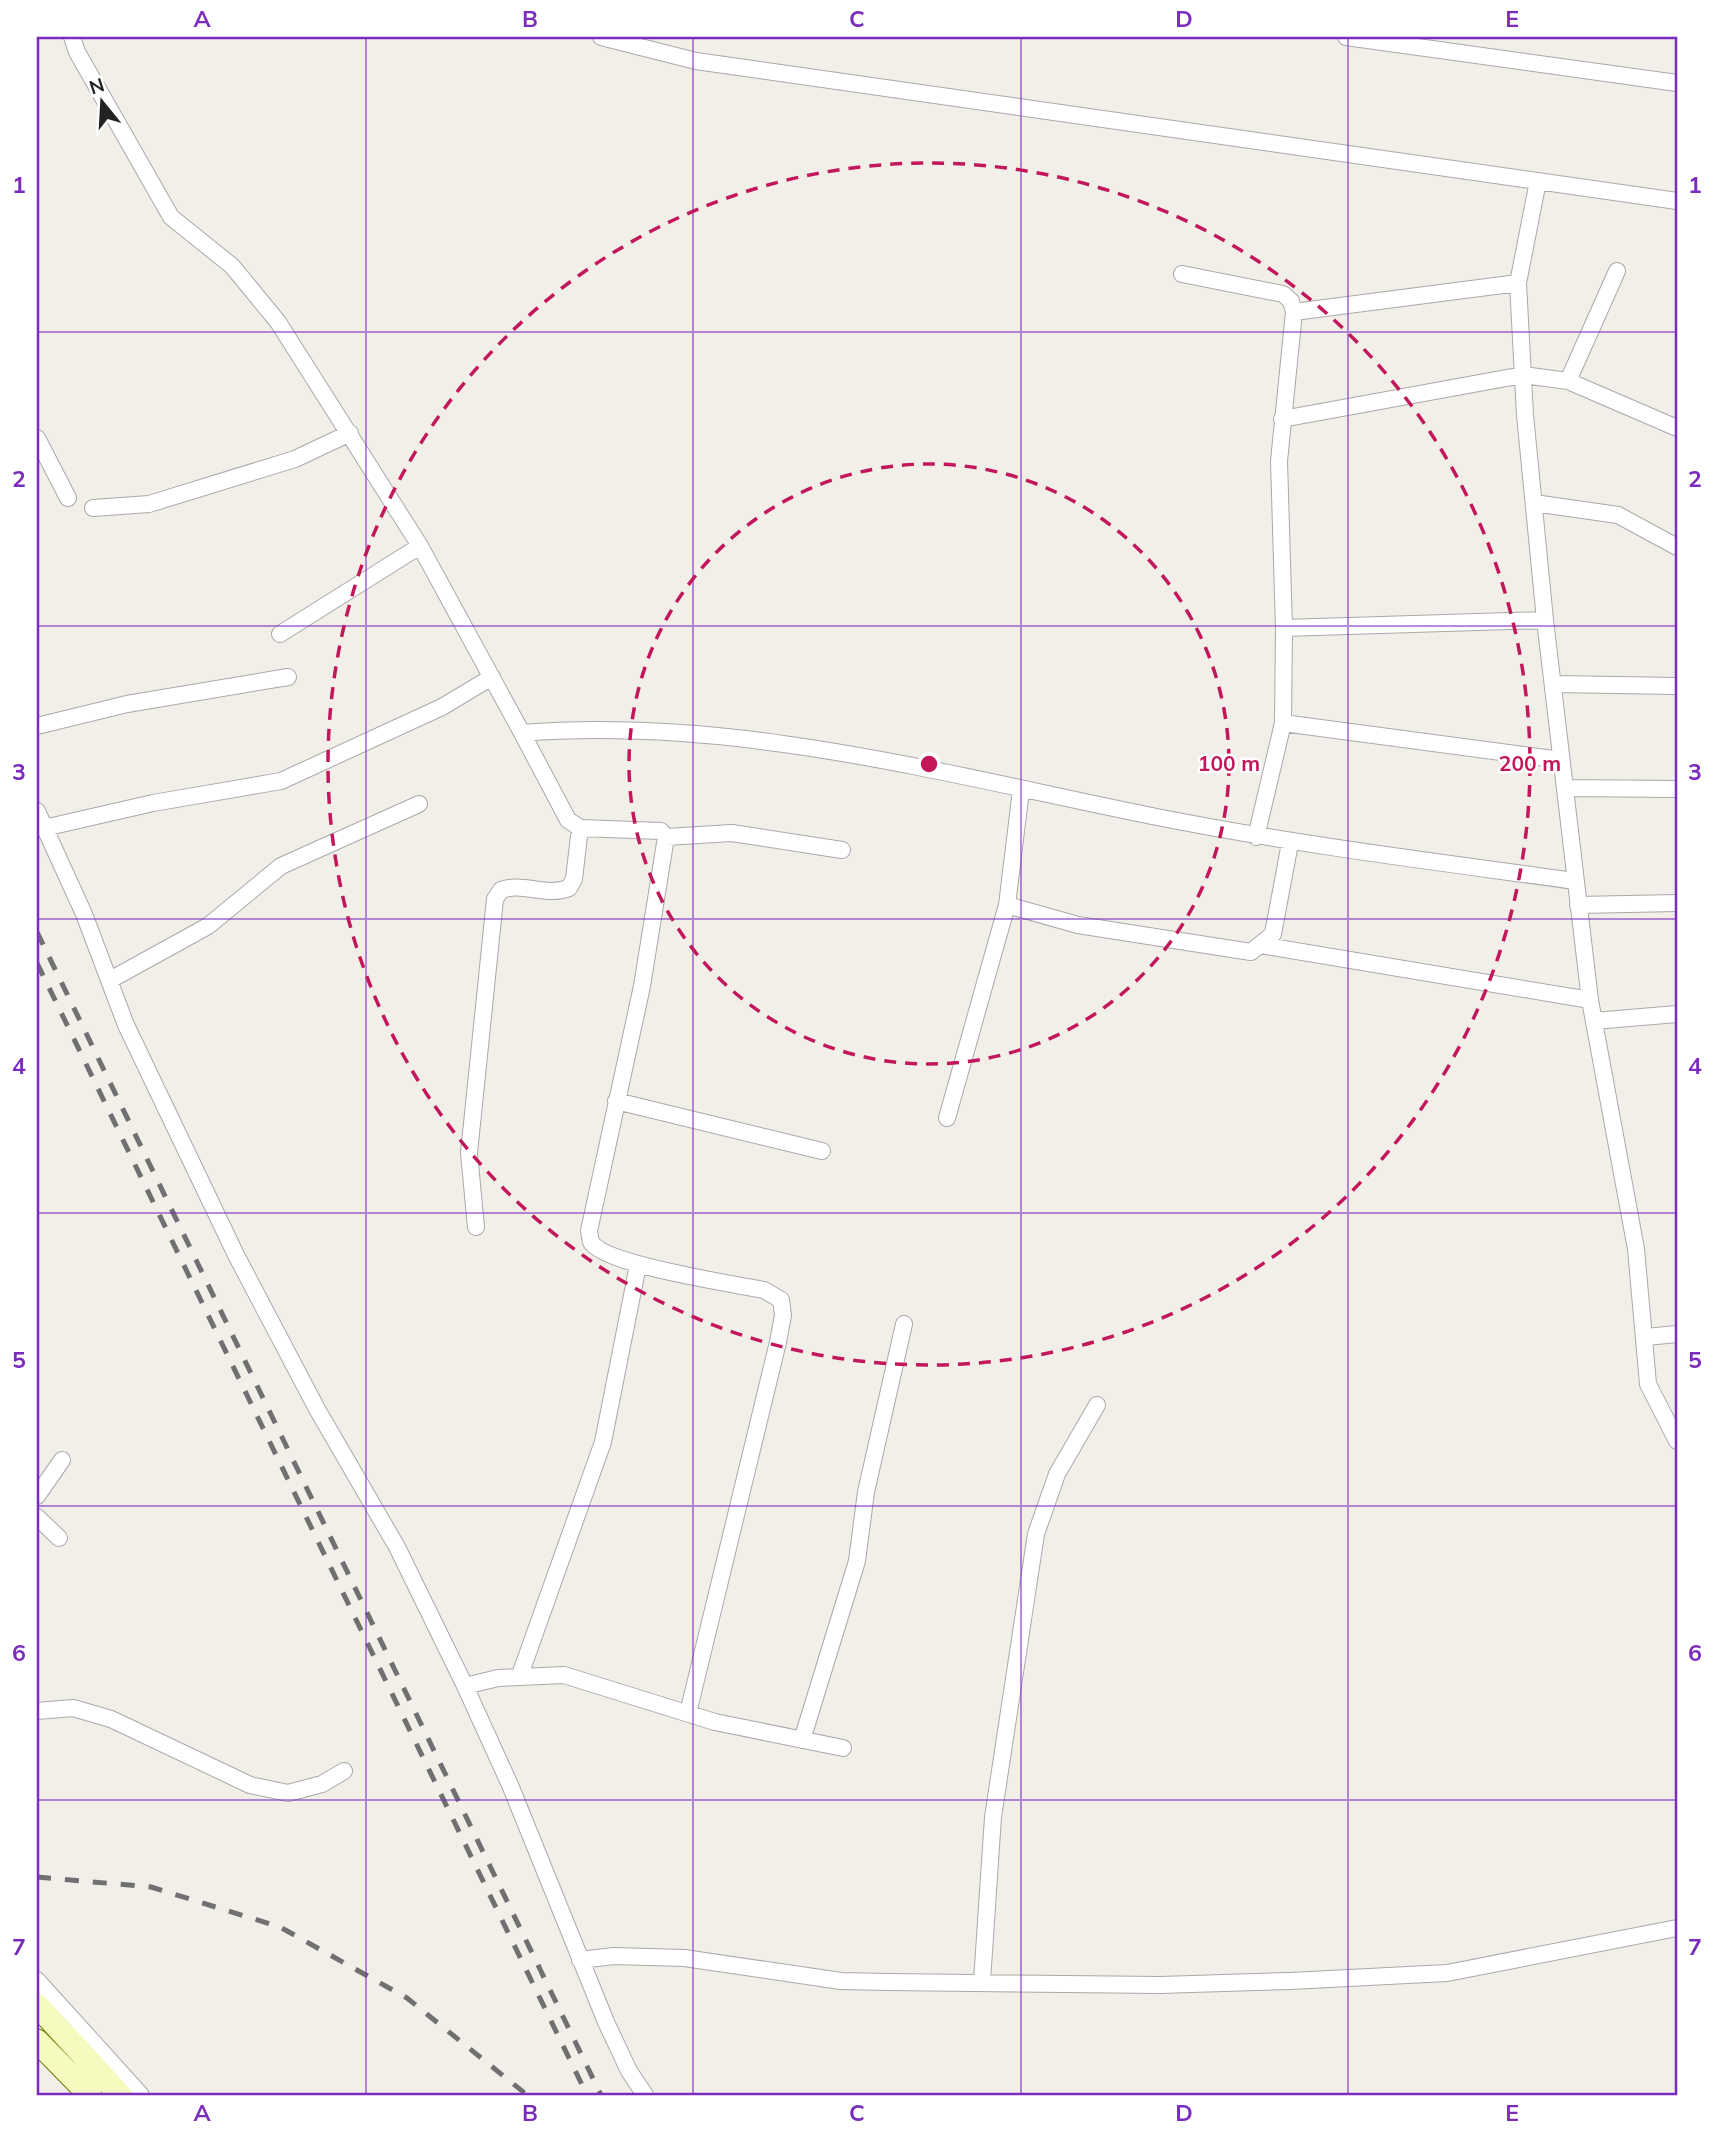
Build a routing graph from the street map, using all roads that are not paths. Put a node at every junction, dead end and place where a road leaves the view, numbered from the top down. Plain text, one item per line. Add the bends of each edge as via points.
1 (72, 37) edge
2 (601, 37) edge
3 (1346, 37) edge
4 (1677, 83) edge
5 (1538, 181) junction
6 (1677, 201) edge
7 (1617, 271) dead end
8 (1182, 274) dead end
9 (1518, 283) junction
10 (1294, 312) junction
11 (1523, 375) junction
12 (1568, 381) junction
13 (1282, 419) junction
14 (1677, 428) edge
15 (350, 433) junction
16 (37, 438) edge
17 (68, 498) dead end
18 (1534, 503) junction
19 (93, 508) dead end
20 (420, 546) junction
21 (1677, 547) edge
22 (1545, 620) junction
23 (1284, 628) junction
24 (280, 634) dead end
25 (288, 677) dead end
26 (492, 677) junction
27 (1552, 684) junction
28 (1677, 686) edge
29 (1283, 723) junction
30 (37, 726) edge
31 (522, 733) junction
32 (1561, 760) junction
33 (1564, 788) junction
34 (1677, 789) edge
35 (1021, 790) junction
36 (419, 804) dead end
37 (37, 811) edge
38 (44, 828) junction
39 (580, 828) junction
40 (666, 837) junction
41 (1256, 837) junction
42 (1290, 843) junction
43 (842, 850) dead end
44 (1575, 881) junction
45 (1677, 903) edge
46 (1007, 905) junction
47 (1578, 905) junction
48 (1260, 945) junction
49 (110, 980) junction
50 (1590, 1000) junction
51 (1677, 1014) edge
52 (1594, 1021) junction
53 (616, 1101) junction
54 (947, 1118) dead end
55 (822, 1151) dead end
56 (476, 1227) dead end
57 (638, 1265) junction
58 (904, 1324) dead end
59 (1677, 1334) edge
60 (1646, 1336) junction
61 (1097, 1405) dead end
62 (1677, 1441) edge
63 (62, 1460) dead end
64 (37, 1496) edge
65 (37, 1517) edge
66 (59, 1538) dead end
67 (520, 1675) junction
68 (464, 1686) junction
69 (37, 1711) edge
70 (688, 1713) junction
71 (802, 1740) junction
72 (843, 1748) dead end
73 (344, 1771) dead end
74 (1677, 1928) edge
75 (580, 1960) junction
76 (37, 1980) edge
77 (982, 1981) junction
78 (37, 2005) edge
79 (37, 2042) edge
80 (90, 2095) edge
81 (120, 2095) edge
82 (141, 2095) edge
83 (645, 2095) edge

1 - 15 street via 129,148 171,217 232,267 278,322
2 - 5 street via 696,61
3 - 4 street
5 - 6 street
5 - 9 street
7 - 12 street
8 - 10 street via 1283,294 1291,300
9 - 10 street
9 - 11 street
10 - 13 street
11 - 12 street
11 - 13 street
11 - 18 street
12 - 14 street
13 - 23 street
15 - 19 street via 295,459 149,504
15 - 20 street
16 - 17 street
18 - 21 street via 1618,515
18 - 22 street
20 - 24 street
20 - 26 street
22 - 23 street
22 - 27 street
23 - 29 street
25 - 30 street via 127,704
26 - 31 street
26 - 38 street via 442,707 281,781
27 - 28 street
27 - 32 street
29 - 32 street
29 - 41 street
31 - 35 street via 589,727 720,734
31 - 39 street via 568,820
32 - 33 street
33 - 34 street
33 - 44 street
35 - 41 street
35 - 46 street
36 - 49 street via 281,866 208,926
37 - 38 street
38 - 49 street
39 - 40 street via 661,831
39 - 56 street via 569,888 559,892 511,886 495,899 469,1153
40 - 43 street via 732,832
40 - 53 street via 642,986
41 - 42 street
42 - 44 street
42 - 48 street via 1273,934
44 - 47 street
45 - 47 street
46 - 48 street via 1078,925 1172,940 1251,951
46 - 54 street
47 - 50 street
48 - 50 street
49 - 68 street via 126,1025 236,1255 397,1547
50 - 52 street
51 - 52 street
52 - 60 street via 1636,1249
53 - 55 street
53 - 57 street via 589,1231 591,1242 599,1249
57 - 67 street via 603,1442
57 - 70 street via 764,1290 780,1300 783,1315
58 - 71 street via 866,1492 856,1561
59 - 60 street
60 - 62 street via 1648,1384
61 - 77 street via 1056,1474 1036,1534 993,1817
63 - 64 street
65 - 66 street
67 - 68 street
67 - 70 street via 564,1675
68 - 75 street via 510,1785
69 - 73 street via 73,1708 111,1718 250,1784 288,1793 321,1784
70 - 71 street
71 - 72 street
74 - 77 street via 1447,1973 1160,1985
75 - 77 street via 684,1958 841,1980
75 - 83 street via 618,2047
76 - 82 street
78 - 81 main road
79 - 80 main road

